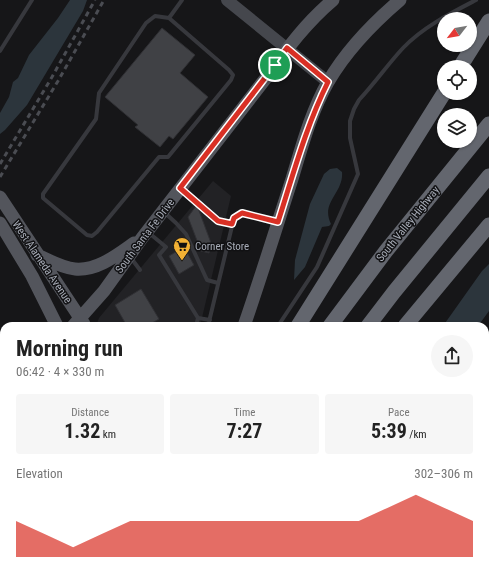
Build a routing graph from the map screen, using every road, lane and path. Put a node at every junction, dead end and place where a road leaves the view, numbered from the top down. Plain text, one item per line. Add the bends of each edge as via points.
1 (32, 0) edge
2 (182, 0) edge
3 (227, 0) edge
4 (332, 0) edge
5 (400, 0) edge
6 (476, 0) edge
7 (169, 18) junction
8 (489, 21) edge
9 (287, 48) junction
10 (0, 51) edge
11 (464, 60) edge
12 (328, 82) junction
13 (440, 100) edge
14 (489, 124) edge
15 (489, 176) edge
16 (180, 188) junction
17 (0, 198) edge
18 (163, 211) junction
19 (278, 222) junction
20 (0, 223) edge
21 (232, 224) junction
22 (489, 225) edge
23 (144, 235) junction
24 (37, 255) junction
25 (130, 256) junction
26 (140, 270) dead end
27 (218, 283) junction
28 (198, 318) junction
29 (210, 320) joint
30 (55, 322) edge
31 (78, 322) edge
32 (80, 322) edge
33 (197, 322) edge
34 (245, 322) edge
35 (281, 322) edge
36 (301, 322) edge
37 (333, 322) edge
38 (371, 322) edge
39 (408, 322) edge

1 - 10 lane
2 - 7 lane
3 - 9 street
4 - 9 main road, South Santa Fe Drive
5 - 12 main road via 380,17 356,44
6 - 35 lane via 420,33 404,47 359,100 350,121 350,138 358,174 316,267
7 - 7 lane via 155,16 146,23 99,94 96,119 42,194 43,198 87,235 92,236 97,232 160,157 168,157 233,75
8 - 11 highway
9 - 12 street
9 - 16 main road, South Santa Fe Drive
12 - 19 main road via 306,135
13 - 36 highway
14 - 37 highway, South Valley Highway via 391,245
15 - 38 highway
16 - 18 main road, South Santa Fe Drive
16 - 21 lane via 218,221
17 - 24 main road, West Alameda Avenue
18 - 23 main road, South Santa Fe Drive
18 - 27 lane via 186,234 207,280
19 - 21 lane via 242,213 234,218
19 - 34 main road
20 - 30 main road, West Alameda Avenue via 32,276
21 - 27 lane
22 - 39 highway
23 - 24 main road via 101,264 84,269 64,266
23 - 25 main road, South Santa Fe Drive
23 - 28 lane via 166,247 159,255
24 - 31 main road, West Alameda Avenue
25 - 26 lane
25 - 32 main road, South Santa Fe Drive
27 - 29 lane
28 - 29 lane
28 - 33 lane

